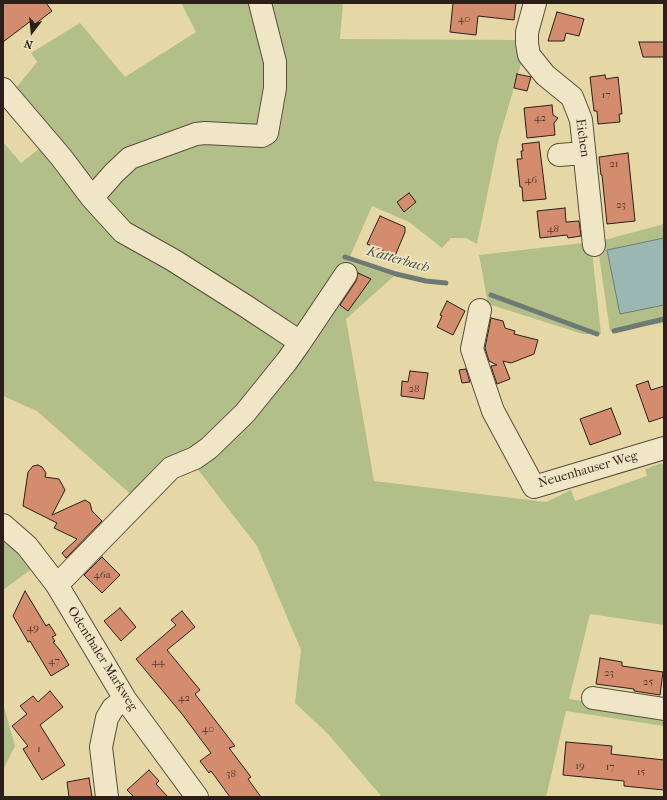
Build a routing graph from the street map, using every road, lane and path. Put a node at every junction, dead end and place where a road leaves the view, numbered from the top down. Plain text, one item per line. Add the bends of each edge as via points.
1 (260, 3) edge
2 (535, 3) edge
3 (3, 89) edge
4 (584, 153) junction
5 (559, 155) dead end
6 (92, 198) junction
7 (594, 245) dead end
8 (346, 274) dead end
9 (480, 310) dead end
10 (299, 344) junction
11 (664, 449) edge
12 (3, 525) edge
13 (57, 585) junction
14 (592, 698) dead end
15 (125, 699) junction
16 (664, 709) edge
17 (107, 797) edge
18 (197, 797) edge

1 - 6 street via 275,62 275,88 267,133 262,136 196,134 130,158
2 - 4 street, Eichen via 527,32 529,55 545,75 572,97 581,120
3 - 6 street
4 - 5 street
4 - 7 street, Eichen
6 - 10 street via 123,232 244,305 294,338
8 - 10 street
9 - 11 street, Neuenhauser Weg via 472,349 493,411 534,487
10 - 13 street via 245,413 209,448 195,458 171,468
12 - 13 street, Odenthaler Markweg via 27,546
13 - 15 street, Odenthaler Markweg
14 - 16 street
15 - 17 street via 113,708 107,718 100,747
15 - 18 street, Odenthaler Markweg

